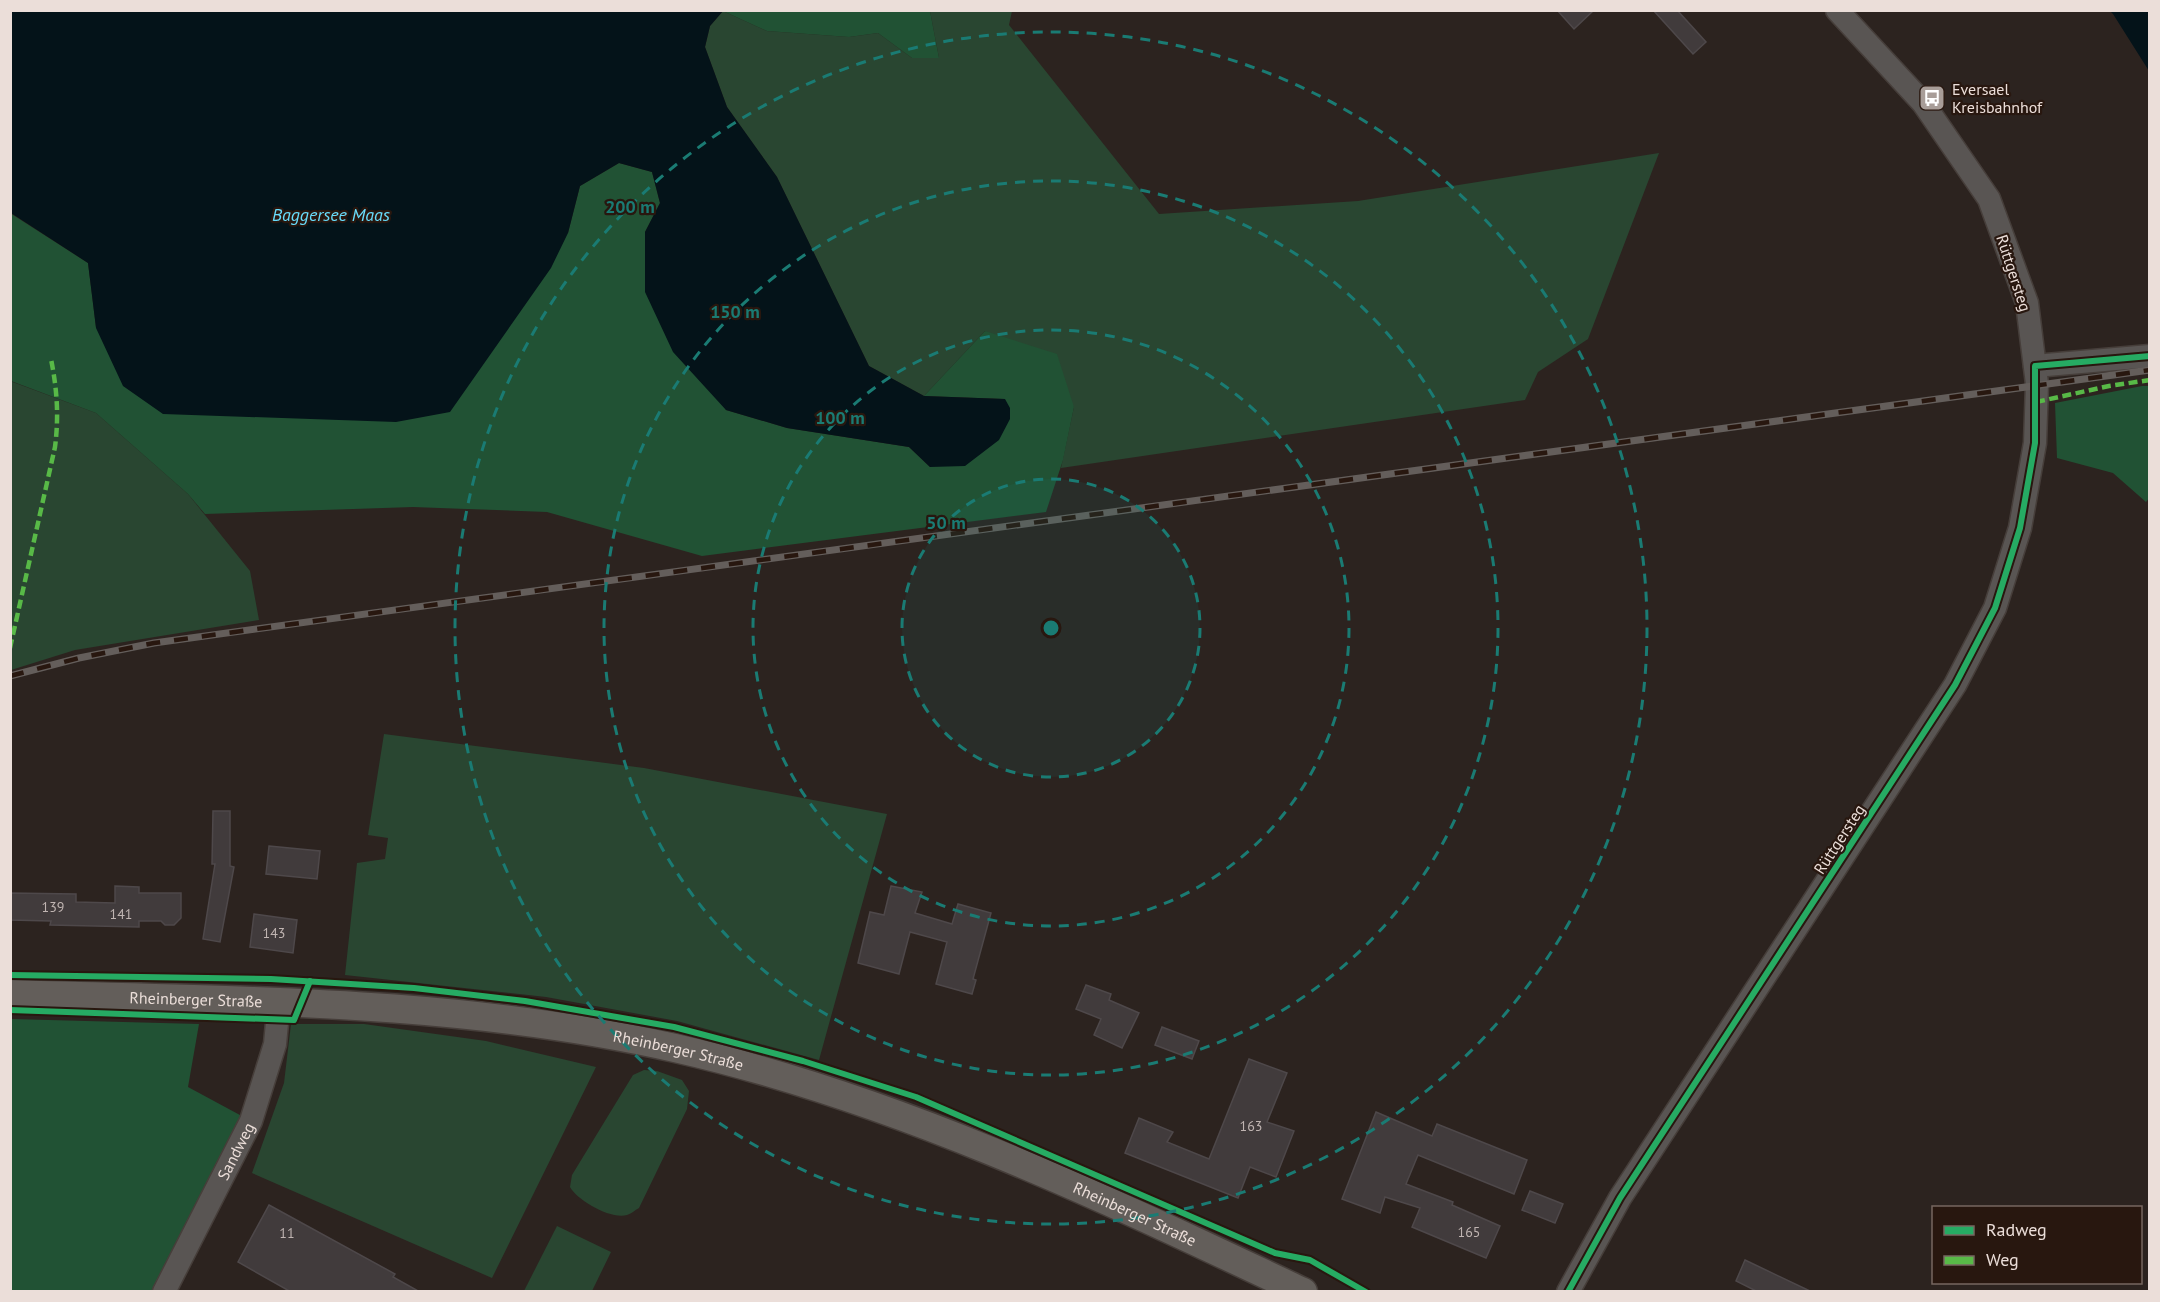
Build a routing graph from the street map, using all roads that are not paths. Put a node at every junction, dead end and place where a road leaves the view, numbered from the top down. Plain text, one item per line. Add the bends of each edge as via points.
1 (1837, 10) edge
2 (2150, 356) edge
3 (2035, 366) junction
4 (10, 994) edge
5 (279, 1002) junction
6 (164, 1292) edge
7 (1303, 1292) edge
8 (1568, 1292) edge

1 - 3 street, Rüttgersteg via 1923,103 1989,199 2027,303
2 - 3 street
3 - 8 street, Rüttgersteg via 2035,442 2020,528 1995,608 1955,685 1620,1198
4 - 5 main road, Rheinberger Straße
5 - 6 street, Sandweg via 275,1044 251,1121
5 - 7 main road, Rheinberger Straße via 484,1016 675,1048 770,1072 987,1149

